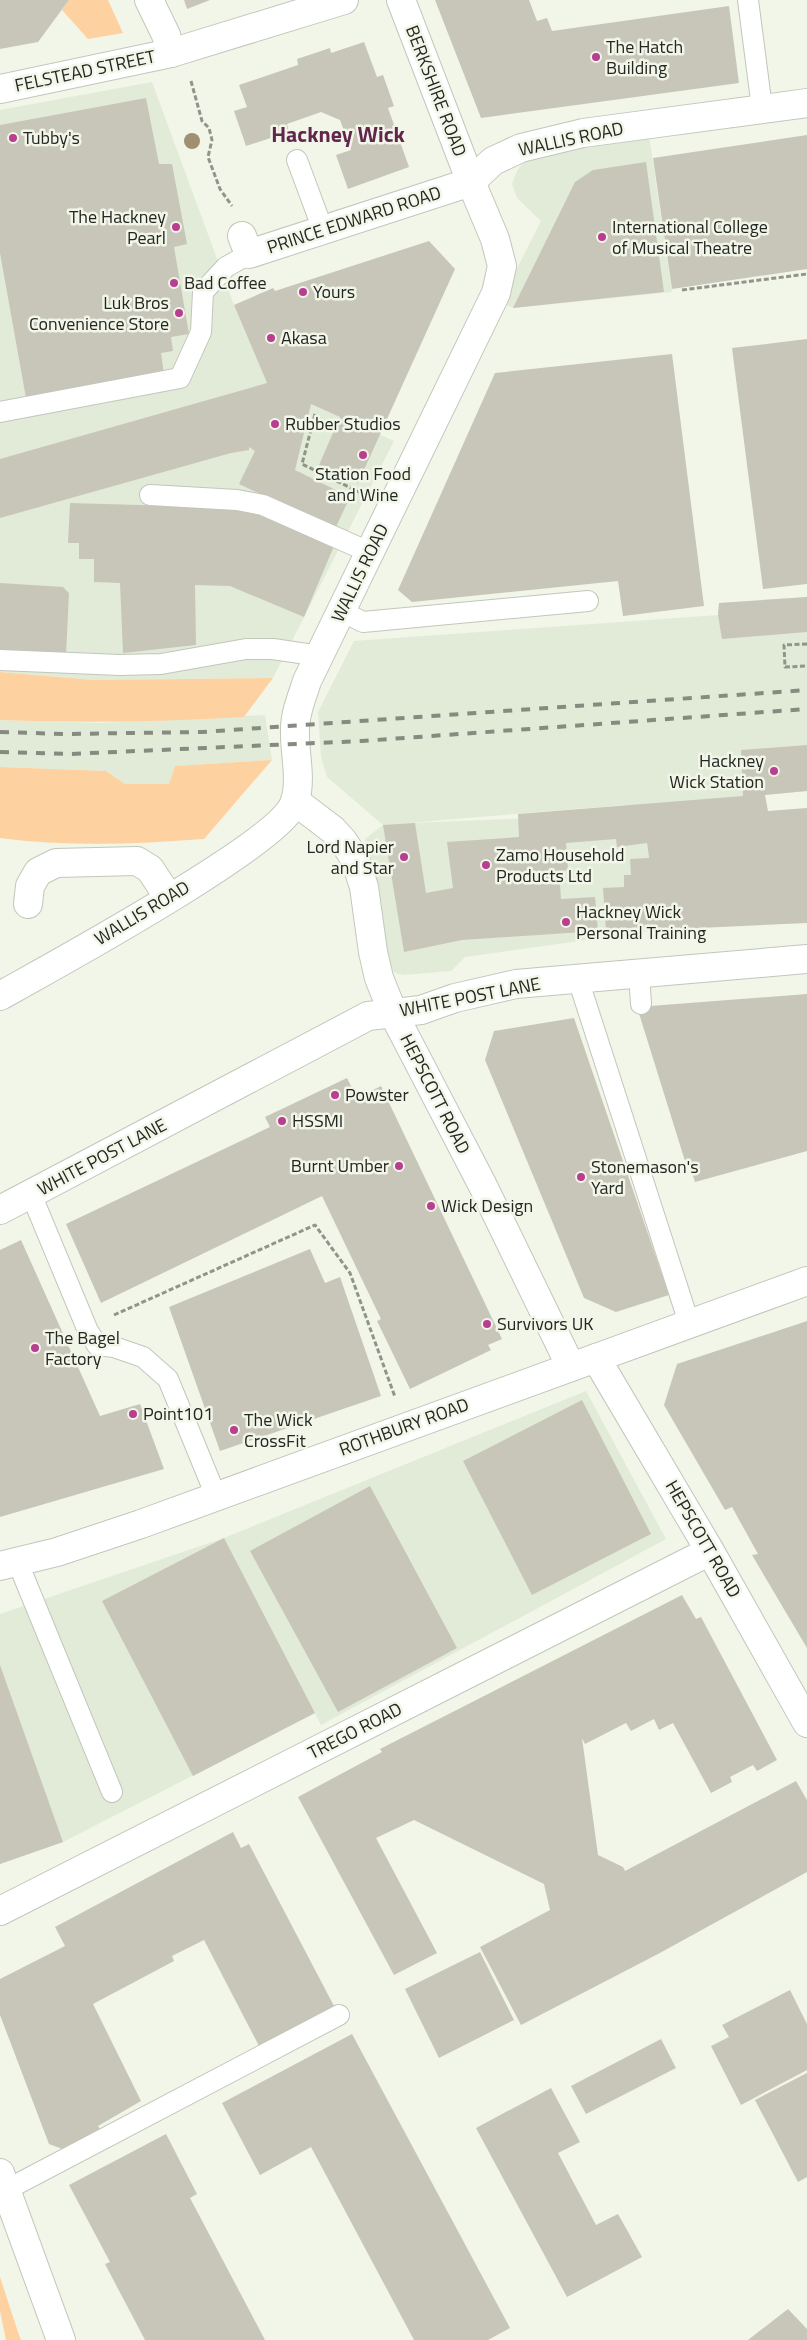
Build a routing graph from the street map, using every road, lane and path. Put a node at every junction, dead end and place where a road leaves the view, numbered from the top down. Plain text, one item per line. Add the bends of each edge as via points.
1 (148, 0) edge
2 (344, 0) edge
3 (401, 0) edge
4 (748, 0) edge
5 (171, 53) junction
6 (190, 76) dead end
7 (0, 89) edge
8 (807, 103) edge
9 (762, 108) junction
10 (296, 160) dead end
11 (471, 182) junction
12 (323, 230) junction
13 (246, 245) junction
14 (807, 274) edge
15 (682, 290) dead end
16 (1, 408) edge
17 (315, 414) dead end
18 (352, 488) dead end
19 (150, 495) dead end
20 (370, 552) junction
21 (588, 601) dead end
22 (341, 611) junction
23 (807, 644) edge
24 (320, 656) junction
25 (0, 660) edge
26 (807, 666) edge
27 (295, 801) junction
28 (169, 898) junction
29 (28, 904) dead end
30 (807, 959) edge
31 (639, 973) junction
32 (578, 979) junction
33 (0, 996) edge
34 (641, 1004) dead end
35 (393, 1013) junction
36 (31, 1194) junction
37 (0, 1210) edge
38 (807, 1281) edge
39 (689, 1323) junction
40 (88, 1331) junction
41 (583, 1362) junction
42 (406, 1426) junction
43 (216, 1496) junction
44 (710, 1551) junction
45 (9, 1564) edge
46 (807, 1723) edge
47 (112, 1792) dead end
48 (0, 1911) edge
49 (339, 2015) dead end
50 (3, 2182) edge
51 (61, 2340) edge

1 - 5 street
2 - 5 street, FELSTEAD STREET
3 - 11 street, BERKSHIRE ROAD
4 - 9 lane
5 - 7 street, FELSTEAD STREET
6 - 13 path, PRINCE EDWARD ROAD via 202,121 209,128 212,140 208,157 220,189 231,202
8 - 9 street, WALLIS ROAD
9 - 11 street, WALLIS ROAD via 583,133 521,148 493,161
10 - 12 lane
11 - 12 street, PRINCE EDWARD ROAD
11 - 20 street, WALLIS ROAD via 495,239 502,266 496,294
12 - 13 street, PRINCE EDWARD ROAD
13 - 16 lane via 203,292 201,332 180,378
14 - 15 path
17 - 18 path via 302,464
19 - 20 lane via 237,500 264,505
20 - 22 street, WALLIS ROAD
21 - 22 lane via 363,622
22 - 24 street, WALLIS ROAD
23 - 26 path via 784,645 785,667
24 - 25 lane via 273,649 246,650 161,664 120,666
24 - 27 street, WALLIS ROAD via 298,709
27 - 28 street, WALLIS ROAD via 290,813 244,851
27 - 35 street, HEPSCOTT ROAD via 333,830 355,860 364,886 372,952
28 - 29 street via 150,869 137,861 56,862 38,872 30,886
28 - 33 street, WALLIS ROAD
30 - 31 street, WHITE POST LANE
31 - 32 street, WHITE POST LANE
31 - 34 lane
32 - 35 street, WHITE POST LANE via 516,984 455,998 421,1010
32 - 39 lane
35 - 36 street, WHITE POST LANE via 368,1016
35 - 41 street, HEPSCOTT ROAD via 482,1184
36 - 37 street, WHITE POST LANE
36 - 40 lane
38 - 39 street, ROTHBURY ROAD
39 - 41 street, ROTHBURY ROAD
40 - 42 path via 108,1317 315,1225 350,1273
40 - 43 lane via 97,1345 143,1357 168,1379
41 - 42 street, ROTHBURY ROAD
41 - 44 street, HEPSCOTT ROAD
42 - 43 street, ROTHBURY ROAD
43 - 45 street, ROTHBURY ROAD via 141,1524
44 - 46 street, HEPSCOTT ROAD
44 - 48 street, TREGO ROAD
45 - 47 lane
49 - 50 lane
50 - 51 street

